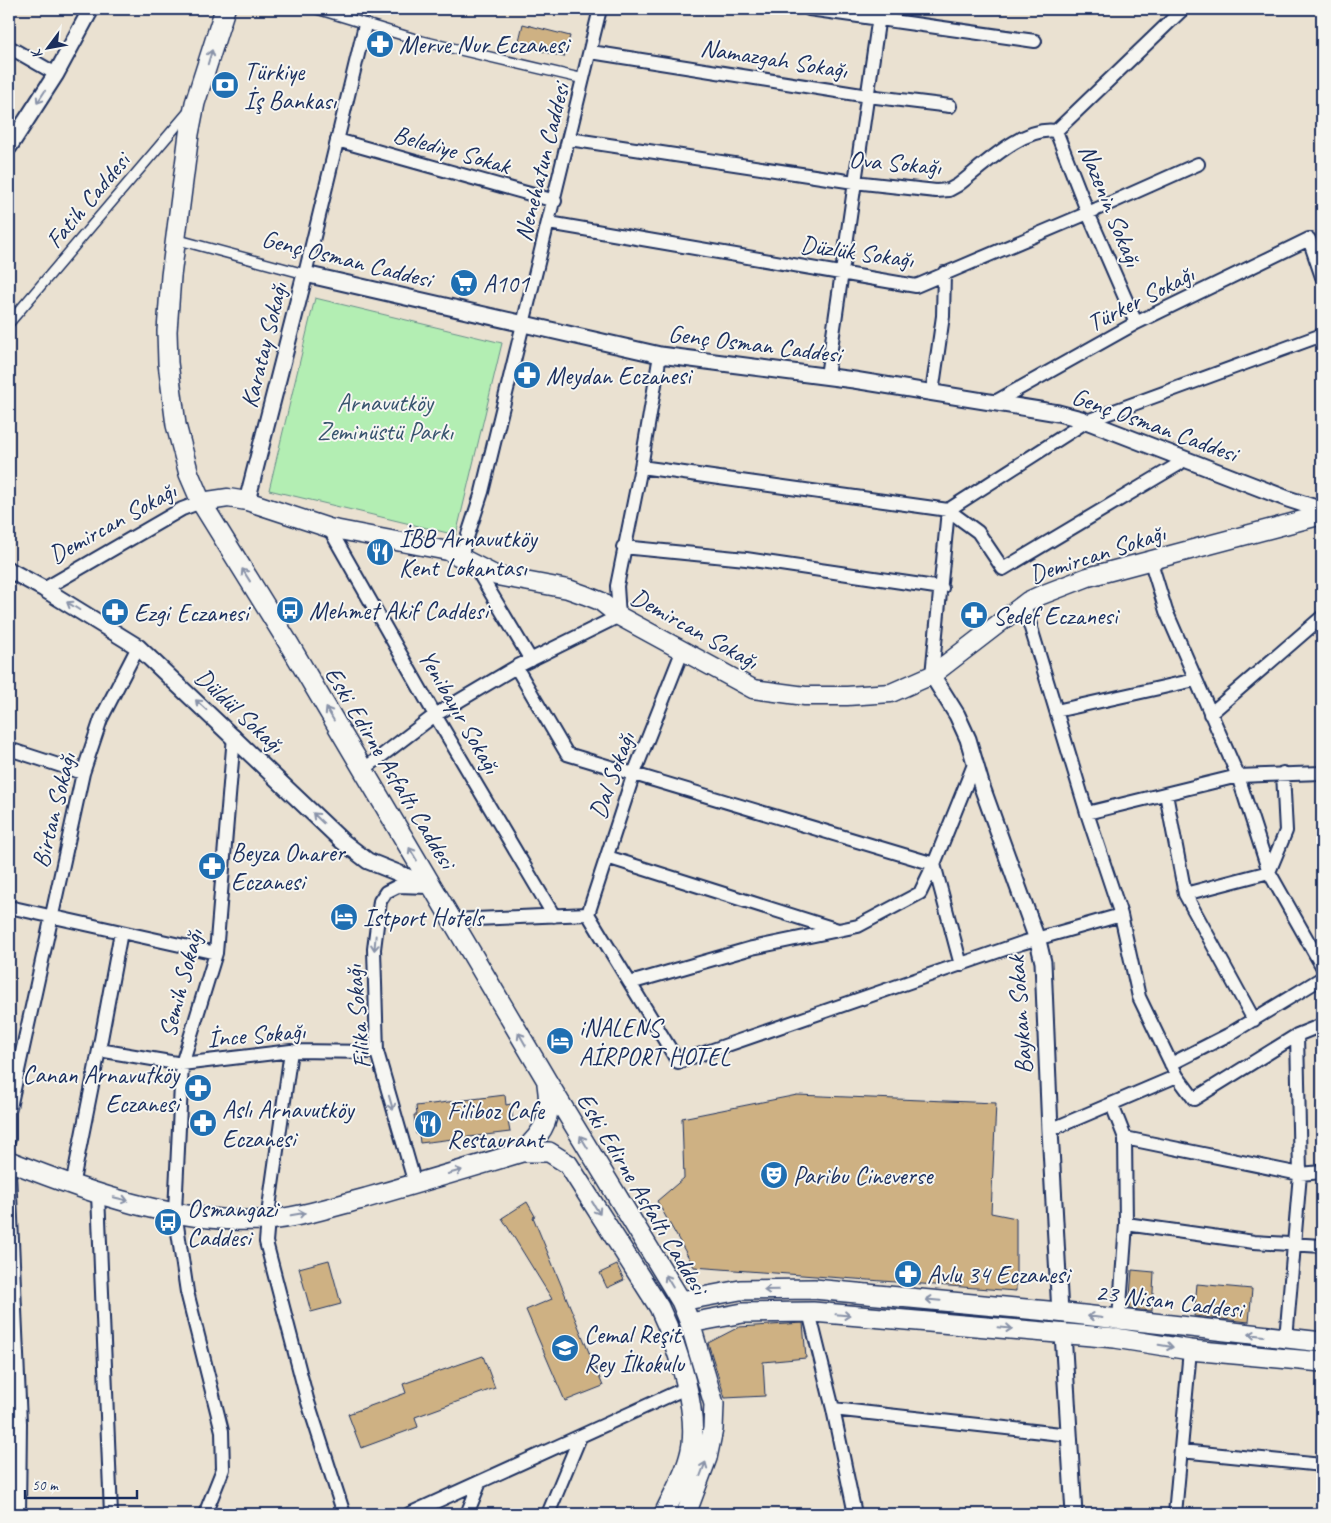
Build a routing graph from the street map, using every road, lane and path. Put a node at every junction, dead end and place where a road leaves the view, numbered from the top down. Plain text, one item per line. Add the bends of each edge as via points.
1 (91, 9) edge
2 (225, 9) edge
3 (317, 9) edge
4 (600, 9) edge
5 (809, 9) edge
6 (1183, 9) edge
7 (879, 14) edge
8 (365, 25) junction
9 (1035, 41) dead end
10 (9, 47) edge
11 (591, 52) junction
12 (56, 74) junction
13 (584, 78) junction
14 (868, 96) junction
15 (195, 103) junction
16 (950, 106) dead end
17 (1056, 131) junction
18 (569, 139) junction
19 (337, 140) junction
20 (9, 147) edge
21 (1198, 164) dead end
22 (854, 182) junction
23 (555, 201) junction
24 (1088, 213) junction
25 (549, 223) junction
26 (175, 239) junction
27 (842, 272) junction
28 (944, 273) junction
29 (305, 274) junction
30 (1322, 277) edge
31 (9, 323) edge
32 (1136, 323) junction
33 (523, 324) junction
34 (1322, 334) edge
35 (660, 355) junction
36 (827, 376) junction
37 (932, 393) junction
38 (995, 402) junction
39 (1087, 421) junction
40 (1183, 459) junction
41 (641, 467) junction
42 (247, 501) junction
43 (201, 502) junction
44 (948, 510) junction
45 (1322, 510) edge
46 (1322, 515) edge
47 (329, 528) junction
48 (624, 547) junction
49 (1150, 559) junction
50 (468, 561) junction
51 (9, 570) edge
52 (942, 588) junction
53 (44, 589) junction
54 (1024, 605) junction
55 (619, 616) junction
56 (1322, 617) edge
57 (138, 647) junction
58 (682, 652) junction
59 (530, 660) junction
60 (516, 666) junction
61 (932, 675) junction
62 (1195, 680) junction
63 (1056, 711) junction
64 (1210, 714) junction
65 (435, 715) junction
66 (234, 736) junction
67 (9, 749) edge
68 (974, 762) junction
69 (363, 770) junction
70 (83, 773) junction
71 (1283, 773) junction
72 (1322, 773) edge
73 (633, 776) junction
74 (1238, 776) junction
75 (1166, 794) junction
76 (1088, 813) junction
77 (607, 857) junction
78 (934, 864) junction
79 (1269, 872) junction
80 (433, 887) junction
81 (1185, 894) junction
82 (9, 907) edge
83 (588, 914) junction
84 (1121, 915) junction
85 (554, 916) junction
86 (51, 917) junction
87 (452, 920) junction
88 (838, 930) junction
89 (121, 932) junction
90 (1037, 939) junction
91 (216, 953) junction
92 (960, 964) junction
93 (1322, 966) edge
94 (1322, 978) edge
95 (630, 983) junction
96 (1254, 1020) junction
97 (1322, 1025) edge
98 (1297, 1035) junction
99 (99, 1050) junction
100 (291, 1051) junction
101 (377, 1052) junction
102 (182, 1064) junction
103 (1171, 1064) junction
104 (1177, 1076) junction
105 (547, 1081) junction
106 (1112, 1105) junction
107 (1050, 1130) junction
108 (1125, 1138) junction
109 (9, 1139) edge
110 (522, 1152) junction
111 (9, 1161) edge
112 (9, 1172) edge
113 (1322, 1172) edge
114 (1300, 1174) junction
115 (414, 1184) junction
116 (72, 1186) junction
117 (98, 1194) junction
118 (175, 1212) junction
119 (267, 1220) junction
120 (1126, 1224) junction
121 (1293, 1244) junction
122 (1322, 1246) edge
123 (681, 1301) junction
124 (809, 1312) junction
125 (1060, 1313) junction
126 (1119, 1320) junction
127 (690, 1323) junction
128 (1063, 1333) junction
129 (1286, 1339) junction
130 (1322, 1342) edge
131 (1190, 1350) junction
132 (1285, 1360) junction
133 (1322, 1362) edge
134 (688, 1387) junction
135 (833, 1409) junction
136 (14, 1422) edge
137 (1070, 1434) junction
138 (580, 1437) junction
139 (1180, 1451) junction
140 (1322, 1465) edge
141 (480, 1482) junction
142 (18, 1514) edge
143 (111, 1514) edge
144 (206, 1514) edge
145 (344, 1514) edge
146 (409, 1514) edge
147 (467, 1514) edge
148 (548, 1514) edge
149 (664, 1514) edge
150 (686, 1514) edge
151 (855, 1514) edge
152 (1074, 1514) edge
153 (1176, 1514) edge

1 - 12 street
15 -> 2 main road, Eski Edirne Asfaltı Caddesi
3 - 8 street
4 - 11 street, Nenehatun Caddesi
5 - 7 street
6 - 17 street
7 - 9 street
7 - 14 street
8 - 13 street
8 - 19 street, Karatay Sokağı
10 - 12 street
11 - 13 street, Nenehatun Caddesi
11 - 14 street, Namazgah Sokağı
12 -> 20 street
13 - 18 street, Nenehatun Caddesi
14 - 16 street, Namazgah Sokağı
14 - 22 street
15 - 26 main road, Eski Edirne Asfaltı Caddesi
15 - 31 street, Fatih Caddesi
17 - 22 street, Ova Sokağı via 1046,129 1020,139 949,190
17 - 24 street, Nazenin Sokağı
18 - 22 street, Ova Sokağı
18 - 23 street, Nenehatun Caddesi
19 - 23 street, Belediye Sokak
19 - 29 street, Karatay Sokağı
21 - 24 street, Düzlük Sokağı
22 - 27 street
23 - 25 street, Nenehatun Caddesi
24 - 28 street, Düzlük Sokağı
24 - 32 street, Nazenin Sokağı
25 - 27 street, Düzlük Sokağı
25 - 33 street, Nenehatun Caddesi
26 - 29 street, Genç Osman Caddesi
26 - 43 main road, Eski Edirne Asfaltı Caddesi via 167,331 171,389 176,425 189,474
27 - 28 street, Düzlük Sokağı via 916,286
27 - 36 street
28 - 37 street via 943,316
29 - 33 street, Genç Osman Caddesi
29 - 42 street, Karatay Sokağı
30 - 32 street, Türker Sokağı via 1309,239
32 - 38 street, Türker Sokağı
33 - 35 street, Genç Osman Caddesi
33 - 50 street, Nenehatun Caddesi
34 - 39 street
35 - 36 street, Genç Osman Caddesi
35 - 41 street
36 - 37 street, Genç Osman Caddesi
37 - 38 street, Genç Osman Caddesi
38 - 39 street, Genç Osman Caddesi
39 - 40 street, Genç Osman Caddesi
39 - 44 street
40 - 44 street via 1003,569 978,532
40 - 45 street, Genç Osman Caddesi
41 - 44 street
41 - 48 street
42 - 43 main road, Demircan Sokağı via 228,498
42 - 47 main road, Demircan Sokağı
43 - 53 street, Demircan Sokağı via 182,509
69 -> 43 main road, Eski Edirne Asfaltı Caddesi
44 - 52 street
46 - 49 main road, Demircan Sokağı
47 - 50 main road, Demircan Sokağı via 448,551
47 - 65 street, Yenibayır Sokağı
48 - 52 street via 746,559
48 - 55 street via 616,586
49 - 54 main road, Demircan Sokağı via 1088,577
49 - 62 street via 1166,611
50 - 55 main road, Demircan Sokağı via 497,576 585,595 600,601
50 - 59 street
51 - 53 street, Düldül Sokağı
52 - 61 street
57 -> 53 street, Düldül Sokağı
54 - 61 main road, Demircan Sokağı
54 - 63 street
55 - 58 main road, Demircan Sokağı
55 - 59 street
56 - 64 street
66 -> 57 street, Düldül Sokağı
57 - 70 street, Birtan Sokağı via 101,719
58 - 61 main road, Demircan Sokağı via 753,689 778,694 847,696 891,693
58 - 73 street, Dal Sokağı
59 - 60 street
60 - 65 street
60 - 73 street via 567,754
61 - 68 street, Baykan Sokak via 957,715
62 - 63 street
62 - 64 street
63 - 76 street
64 - 74 street
65 - 69 street
65 - 85 street, Yenibayır Sokağı
80 -> 66 street, Düldül Sokağı via 368,861 342,841
66 - 91 street, Semih Sokağı
67 - 70 street
68 - 78 street
68 - 90 street, Baykan Sokak
80 -> 69 main road, Eski Edirne Asfaltı Caddesi
70 - 86 street, Birtan Sokağı
71 - 72 street
71 - 74 street
71 - 79 street via 1286,831
73 - 77 street, Dal Sokağı
73 - 78 street
74 - 75 street
74 - 79 street
75 - 76 street
75 - 81 street
76 - 84 street
77 - 83 street, Dal Sokağı
77 - 88 street
78 - 88 street via 920,893 858,926
78 - 92 street
79 - 81 street
79 - 93 street
80 - 87 main road, Eski Edirne Asfaltı Caddesi
80 -> 101 street, Filika Sokağı via 398,886 386,892 380,901 374,949
81 - 96 street
82 - 86 street
83 - 85 street
83 - 95 street
84 - 90 street
84 - 103 street via 1139,997
85 - 87 street
86 - 89 street
86 - 109 street, Birtan Sokağı via 9,1112
105 -> 87 main road, Eski Edirne Asfaltı Caddesi
88 - 95 street via 752,948
89 - 91 street
89 - 99 street
90 - 92 street
90 - 107 street, Baykan Sokak via 1043,962
91 - 102 street, Semih Sokağı
92 - 95 street via 678,1062
94 - 96 street
96 - 103 street
97 - 98 street
98 - 104 street via 1194,1099
98 - 114 street
99 - 102 street, İnce Sokağı
99 - 116 street
100 - 101 street, İnce Sokağı
100 - 102 street, İnce Sokağı
100 - 119 street
101 -> 115 street, Filika Sokağı
102 - 118 street, Semih Sokağı
103 - 104 street
104 - 106 street
105 - 110 main road via 550,1102 547,1120 538,1138
123 -> 105 main road, Eski Edirne Asfaltı Caddesi
106 - 107 street
106 - 108 street
107 - 125 street, Baykan Sokak
108 - 114 street
108 - 120 street
115 -> 110 main road
110 -> 134 main road, Eski Edirne Asfaltı Caddesi via 549,1152 568,1164 659,1307
111 - 116 main road
112 - 136 street
113 - 114 street
114 - 121 street
119 -> 115 main road via 321,1210
116 - 117 main road
117 -> 118 main road
117 - 143 street
118 - 119 main road
118 - 144 street, Semih Sokağı via 188,1292 222,1430 223,1469
119 - 145 street via 266,1242 307,1400
120 - 121 street via 1254,1242
120 - 126 street
121 - 122 street
121 - 129 street
125 -> 123 main road, 23 Nisan Caddesi via 814,1289 740,1290
123 - 127 main road, Eski Edirne Asfaltı Caddesi
124 - 127 main road, 23 Nisan Caddesi via 743,1313
124 -> 128 main road, 23 Nisan Caddesi
124 - 135 street
126 -> 125 main road, 23 Nisan Caddesi
125 - 128 main road
129 -> 126 main road, 23 Nisan Caddesi
150 -> 127 main road, Eski Edirne Asfaltı Caddesi via 707,1458 714,1404
128 -> 131 main road, 23 Nisan Caddesi
128 - 137 street
129 - 130 main road, 23 Nisan Caddesi
129 - 132 main road
131 - 132 main road, 23 Nisan Caddesi
131 - 139 street
132 - 133 main road, 23 Nisan Caddesi
134 - 138 street
134 - 149 main road, Eski Edirne Asfaltı Caddesi via 692,1423 690,1457
135 - 137 street
135 - 151 street
136 - 142 street
137 - 152 street
138 - 141 street
138 - 148 street
139 - 140 street
139 - 153 street
141 - 146 street
141 - 147 street

